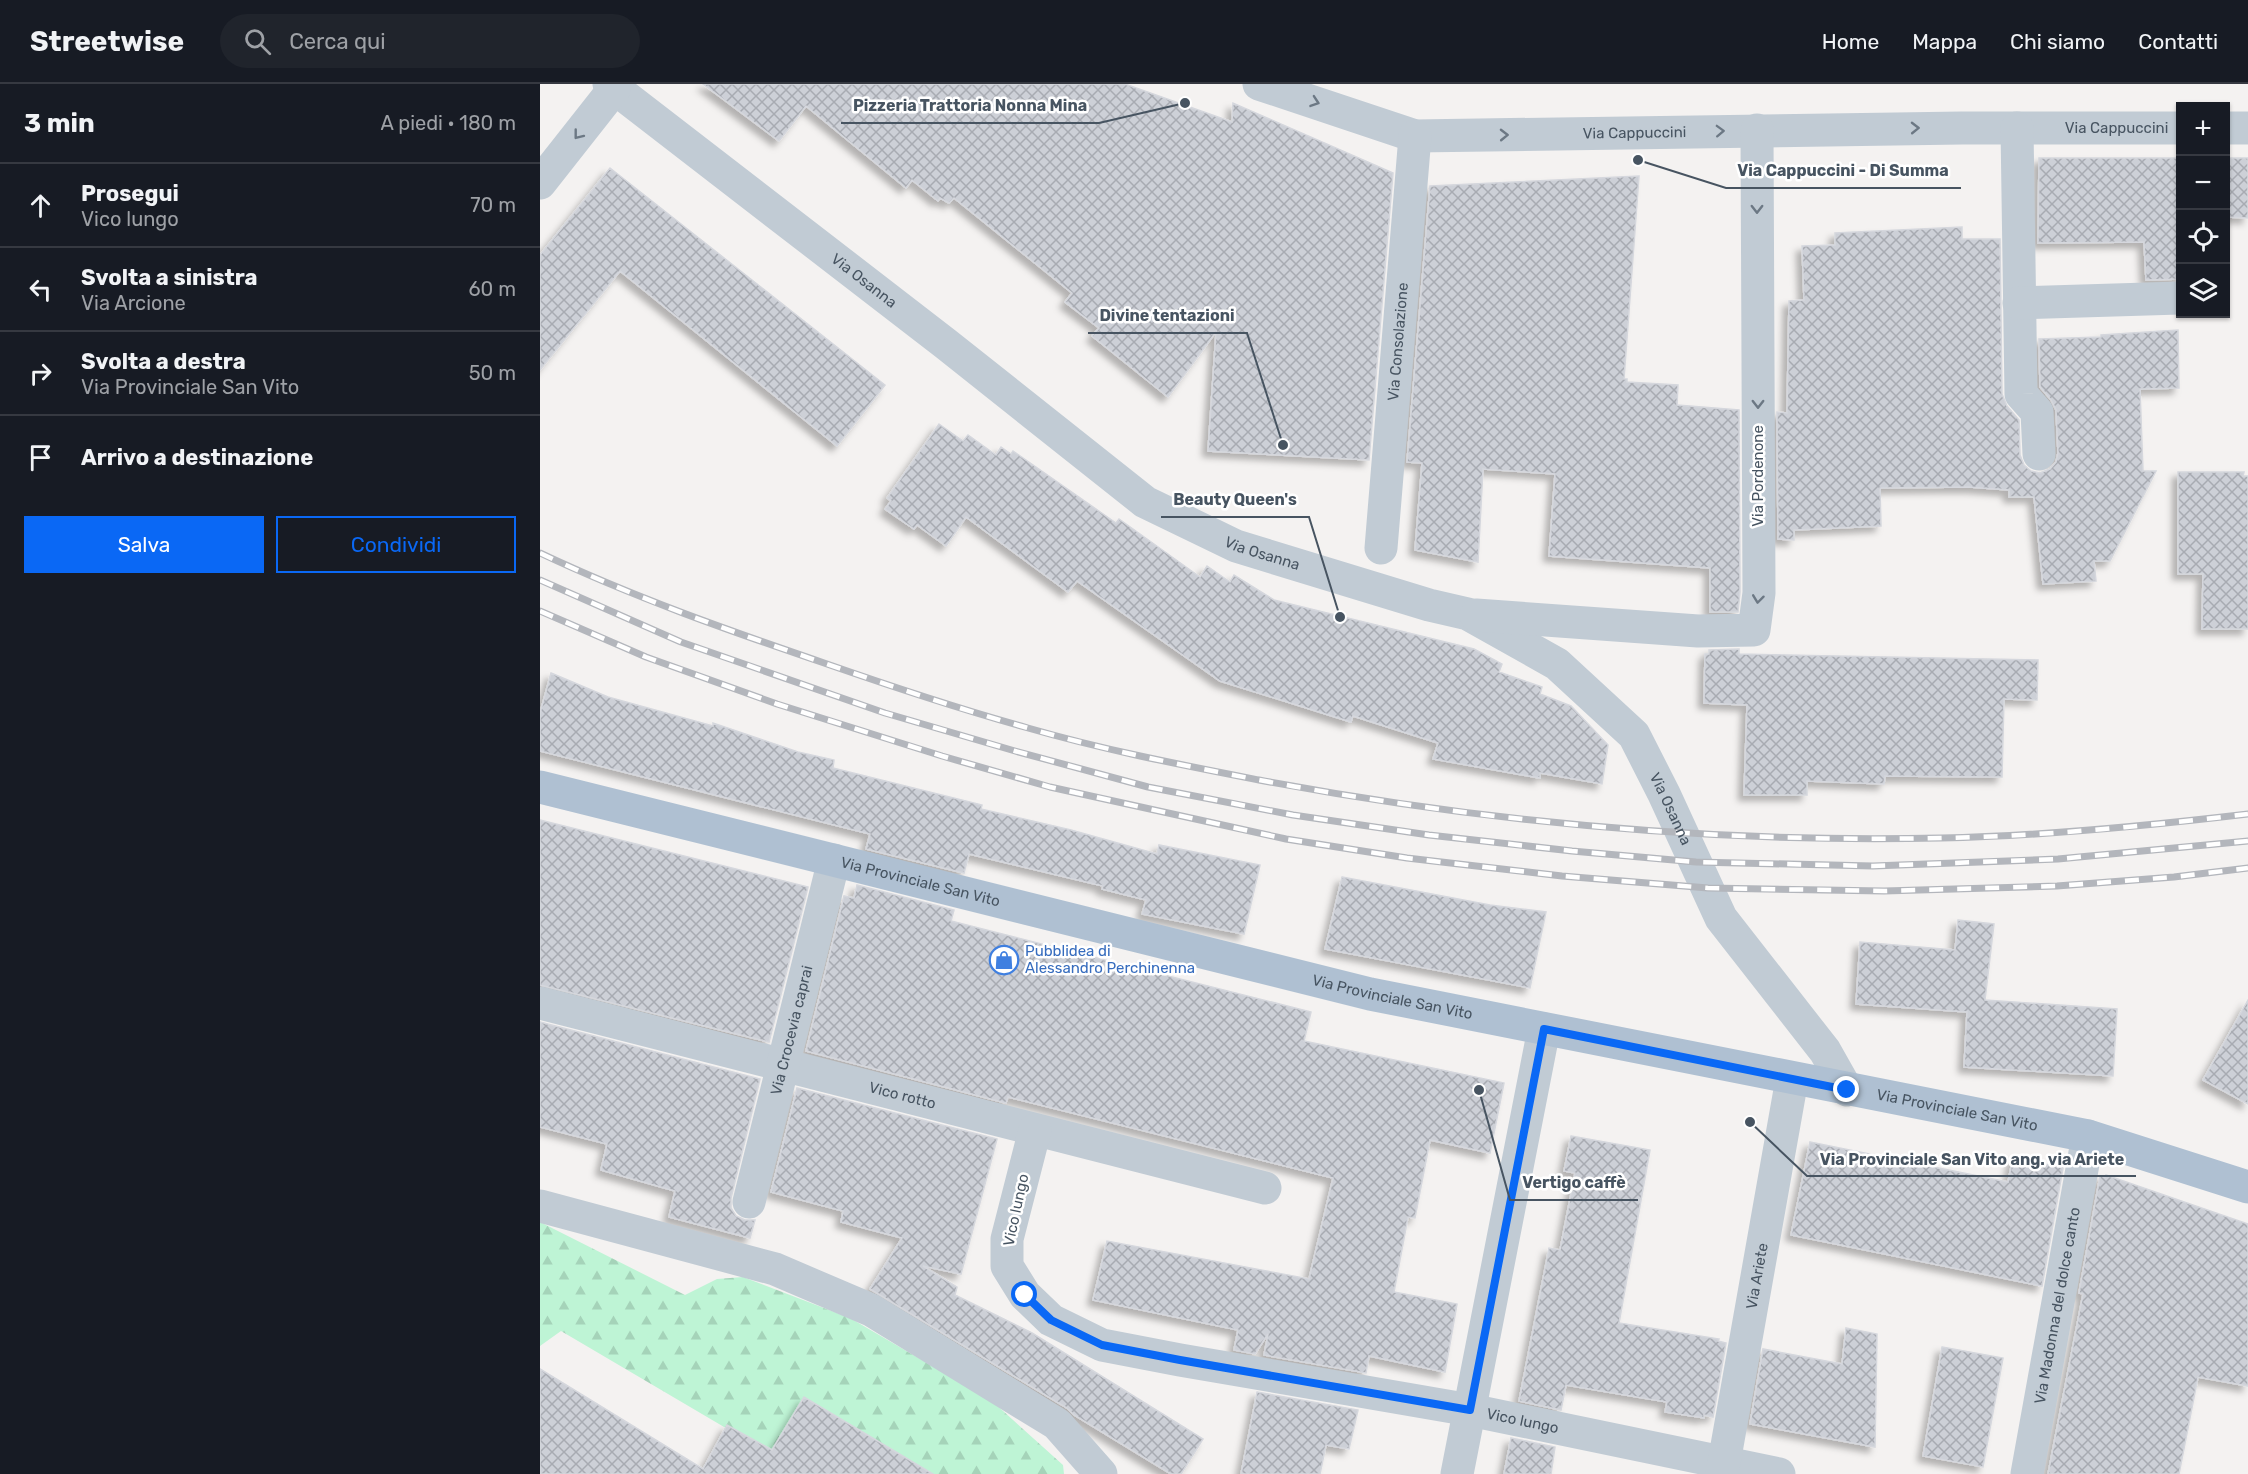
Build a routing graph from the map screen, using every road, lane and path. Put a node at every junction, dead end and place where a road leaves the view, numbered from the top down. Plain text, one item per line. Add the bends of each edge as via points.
1 (1267, 85) edge
2 (611, 86) edge
3 (2017, 128) junction
4 (2176, 128) edge
5 (2230, 128) edge
6 (2248, 128) edge
7 (1757, 130) junction
8 (1414, 136) junction
9 (540, 183) edge
10 (2176, 298) edge
11 (2019, 303) junction
12 (2039, 454) dead end
13 (1381, 548) dead end
14 (1468, 614) junction
15 (1561, 621) junction
16 (1557, 664) junction
17 (540, 787) edge
18 (834, 860) junction
19 (540, 1003) edge
20 (1544, 1029) junction
21 (784, 1065) junction
22 (1792, 1079) junction
23 (1847, 1090) junction
24 (1035, 1130) junction
25 (2088, 1136) junction
26 (2248, 1187) edge
27 (1265, 1188) dead end
28 (750, 1202) dead end
29 (540, 1206) edge
30 (1470, 1410) junction
31 (1724, 1468) edge
32 (1101, 1474) edge
33 (1457, 1474) edge
34 (1779, 1474) edge
35 (2027, 1474) edge

1 -> 8 street, Via Cappuccini
2 -> 9 street, Via Osanna
2 - 14 street, Via Osanna via 1145,502 1236,546
3 - 4 street, Via Cappuccini
7 -> 3 street, Via Cappuccini
3 - 11 street
5 - 6 street
8 -> 7 street, Via Cappuccini
7 -> 15 street, Via Pordenone via 1759,593 1754,630 1698,631
8 - 13 street, Via Consolazione
10 - 11 street
11 - 12 street via 2021,394 2037,412
14 - 15 street, Via Pordenone
14 - 16 street, Via Osanna
15 - 16 street via 1556,638
16 - 23 street, Via Osanna via 1634,735 1721,918 1825,1051
17 - 18 main road, Via Provinciale San Vito
18 - 20 main road, Via Provinciale San Vito via 1370,994
18 - 21 street, Via Crocevia caprai
19 - 21 street, Vico rotto
20 - 22 main road, Via Provinciale San Vito
20 - 30 street
21 - 24 street, Vico rotto
21 - 28 street, Via Crocevia caprai
22 - 23 main road, Via Provinciale San Vito
22 - 31 street, Via Ariete
23 - 25 main road, Via Provinciale San Vito
24 - 27 street, Vico rotto
24 - 30 street, Vico lungo via 1007,1239 1007,1266 1025,1295 1051,1320 1102,1345
25 - 26 main road, Via Provinciale San Vito
25 - 35 street, Via Madonna del dolce canto
29 - 32 street via 775,1269 871,1310 1058,1424
30 - 31 street, Vico lungo
30 - 33 street
31 - 34 street, Vico lungo

